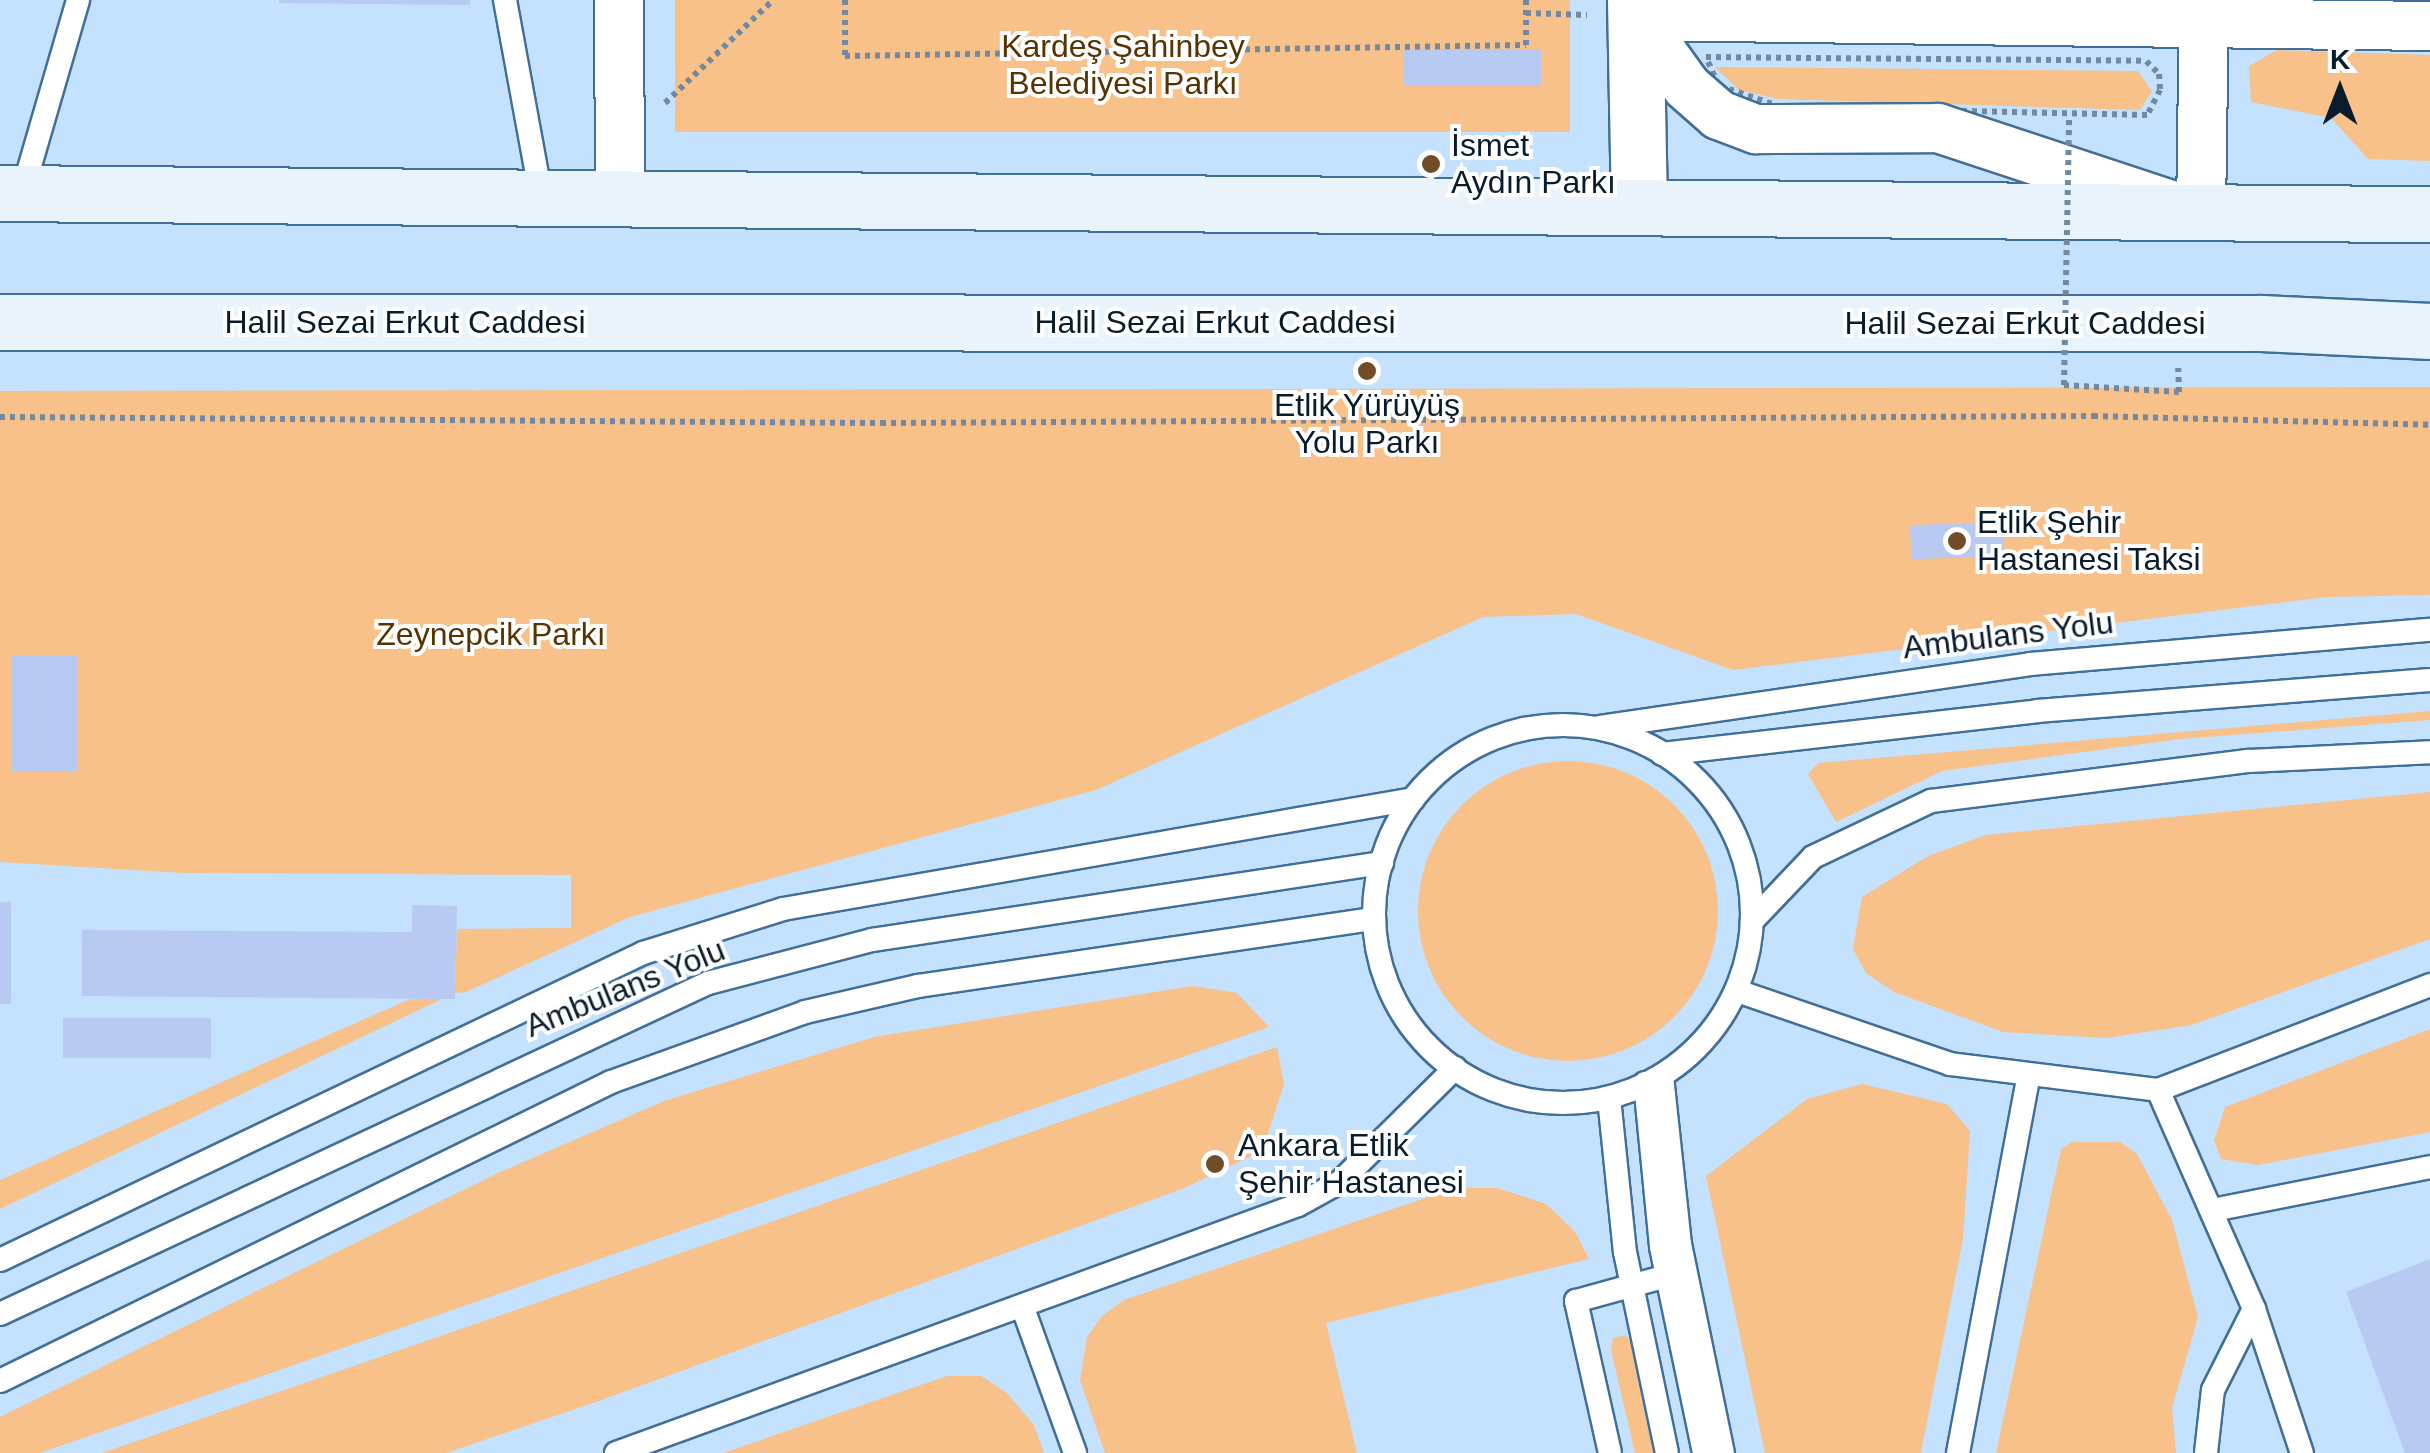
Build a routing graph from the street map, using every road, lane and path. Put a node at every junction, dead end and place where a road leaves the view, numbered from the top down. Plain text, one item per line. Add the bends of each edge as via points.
1 (78, 0) edge
2 (505, 0) edge
3 (619, 0) edge
4 (773, 0) edge
5 (845, 0) edge
6 (1526, 0) edge
7 (1636, 8) edge
8 (2204, 11) edge
9 (1526, 13) junction
10 (2430, 26) edge
11 (2154, 120) dead end
12 (619, 174) junction
13 (11, 193) edge
14 (541, 197) junction
15 (1639, 205) junction
16 (2430, 214) edge
17 (2200, 215) junction
18 (0, 322) edge
19 (2430, 331) edge
20 (2179, 392) dead end
21 (0, 416) edge
22 (2430, 424) edge
23 (2430, 630) edge
24 (2430, 680) edge
25 (1596, 728) junction
26 (2430, 752) edge
27 (1662, 754) junction
28 (1413, 799) junction
29 (1382, 863) junction
30 (1755, 918) junction
31 (1374, 919) junction
32 (2430, 985) edge
33 (1737, 991) junction
34 (1456, 1068) junction
35 (1654, 1079) junction
36 (2028, 1079) junction
37 (2158, 1090) junction
38 (1609, 1098) junction
39 (2430, 1168) edge
40 (2213, 1210) junction
41 (0, 1260) edge
42 (1675, 1274) junction
43 (1632, 1290) junction
44 (2254, 1309) junction
45 (1024, 1311) junction
46 (0, 1314) edge
47 (0, 1381) edge
48 (616, 1453) edge
49 (1075, 1453) edge
50 (1610, 1453) edge
51 (1668, 1453) edge
52 (1704, 1453) edge
53 (1723, 1453) edge
54 (1958, 1453) edge
55 (2206, 1453) edge
56 (2302, 1453) edge

1 - 13 lane
2 - 14 lane
3 - 12 street
4 - 12 path
5 - 9 path via 846,56 1526,45
6 - 9 path
7 - 8 street
7 - 9 path
7 - 15 street
7 - 17 street via 1687,87 1719,116 1756,129 1938,128
8 - 10 street
8 - 17 street
11 - 20 path, bridge via 2069,116 2064,385
12 - 14 main road
12 - 15 main road
13 - 14 main road
15 - 17 main road
16 - 17 main road
18 - 19 main road, Halil Sezai Erkut Caddesi via 2262,323
21 - 22 path via 900,423 2092,416
23 - 25 lane, Ambulans Yolu via 2030,664
24 - 27 lane via 2037,710
25 - 27 lane
25 - 28 lane via 1539,726 1484,742
26 - 30 lane via 2249,761 1931,801 1813,857
27 - 30 lane via 1698,780 1731,825
28 - 29 lane
28 - 41 lane via 783,909 642,953
29 - 31 lane
29 - 46 lane, Ambulans Yolu via 872,940 708,983
30 - 33 lane
31 - 34 lane via 1382,972 1401,1012
31 - 47 lane via 918,986 805,1012 612,1082
32 - 37 lane
33 - 35 lane via 1706,1039
33 - 36 lane via 1950,1064
34 - 38 lane via 1508,1095 1552,1103
34 - 45 lane via 1340,1182
35 - 38 lane
35 - 42 lane
36 - 37 lane
36 - 54 lane
37 - 40 lane
38 - 43 lane
39 - 40 lane
40 - 44 lane
42 - 43 lane
42 - 52 lane
42 - 53 lane
43 - 50 lane via 1576,1301
43 - 51 lane
44 - 55 lane via 2209,1401
44 - 56 lane
45 - 48 lane
45 - 49 lane

